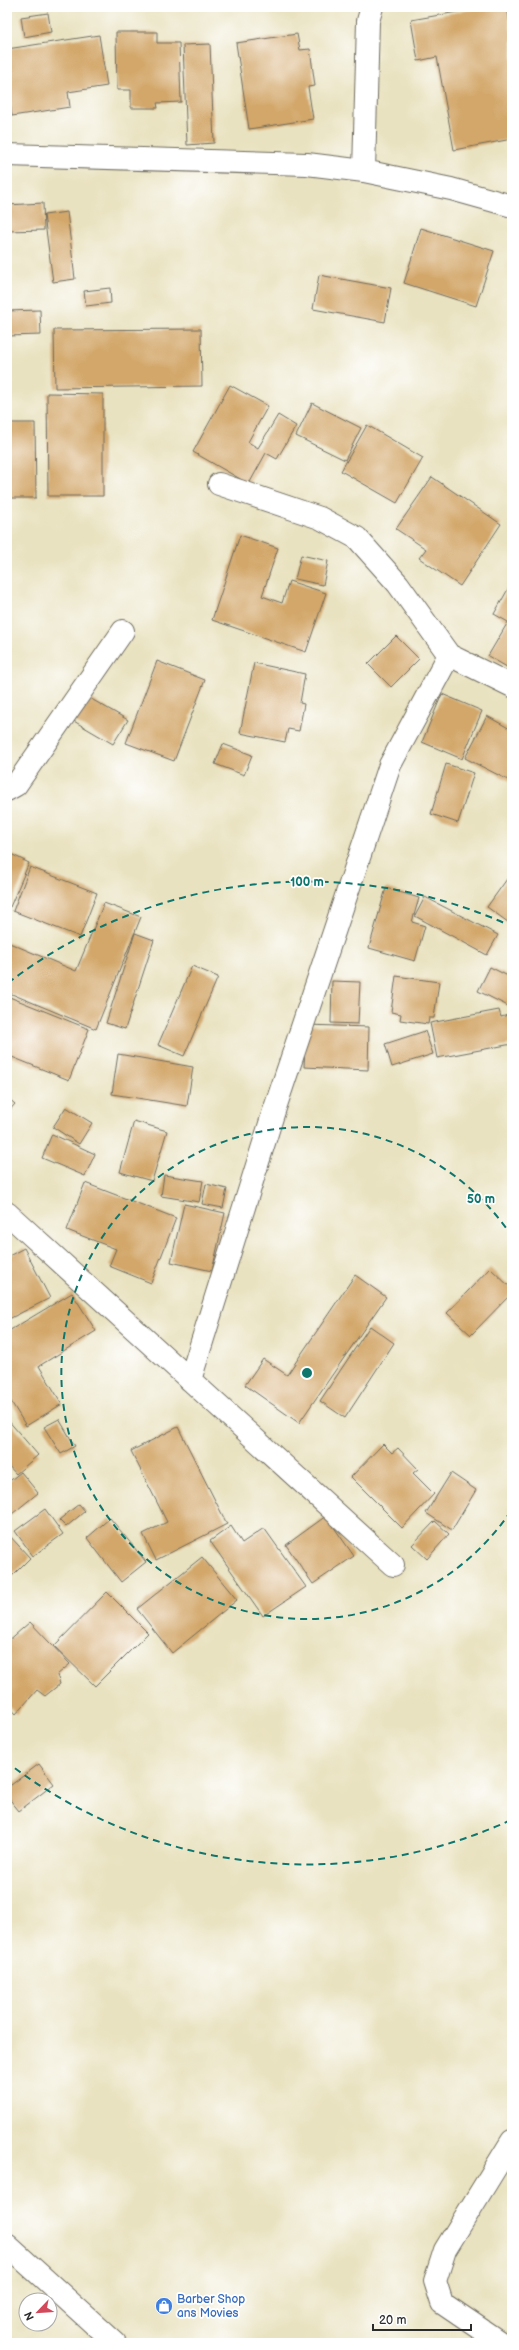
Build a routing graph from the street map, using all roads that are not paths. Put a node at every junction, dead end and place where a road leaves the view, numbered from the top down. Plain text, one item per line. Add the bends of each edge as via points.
1 (372, 7) edge
2 (7, 155) edge
3 (364, 171) junction
4 (512, 206) edge
5 (219, 484) dead end
6 (123, 631) dead end
7 (449, 655) junction
8 (512, 686) edge
9 (7, 790) edge
10 (7, 1214) edge
11 (190, 1380) junction
12 (393, 1565) dead end
13 (512, 2141) edge
14 (7, 2246) edge
15 (115, 2343) edge
16 (501, 2343) edge

1 - 3 street via 368,21
2 - 3 street via 308,164
3 - 4 street via 451,189
5 - 7 street via 320,518 357,538 398,584
6 - 9 street via 16,784
7 - 8 street
7 - 11 street via 390,765 273,1114
10 - 11 street
11 - 12 street
13 - 16 street via 445,2250 435,2281 442,2303
14 - 15 street

